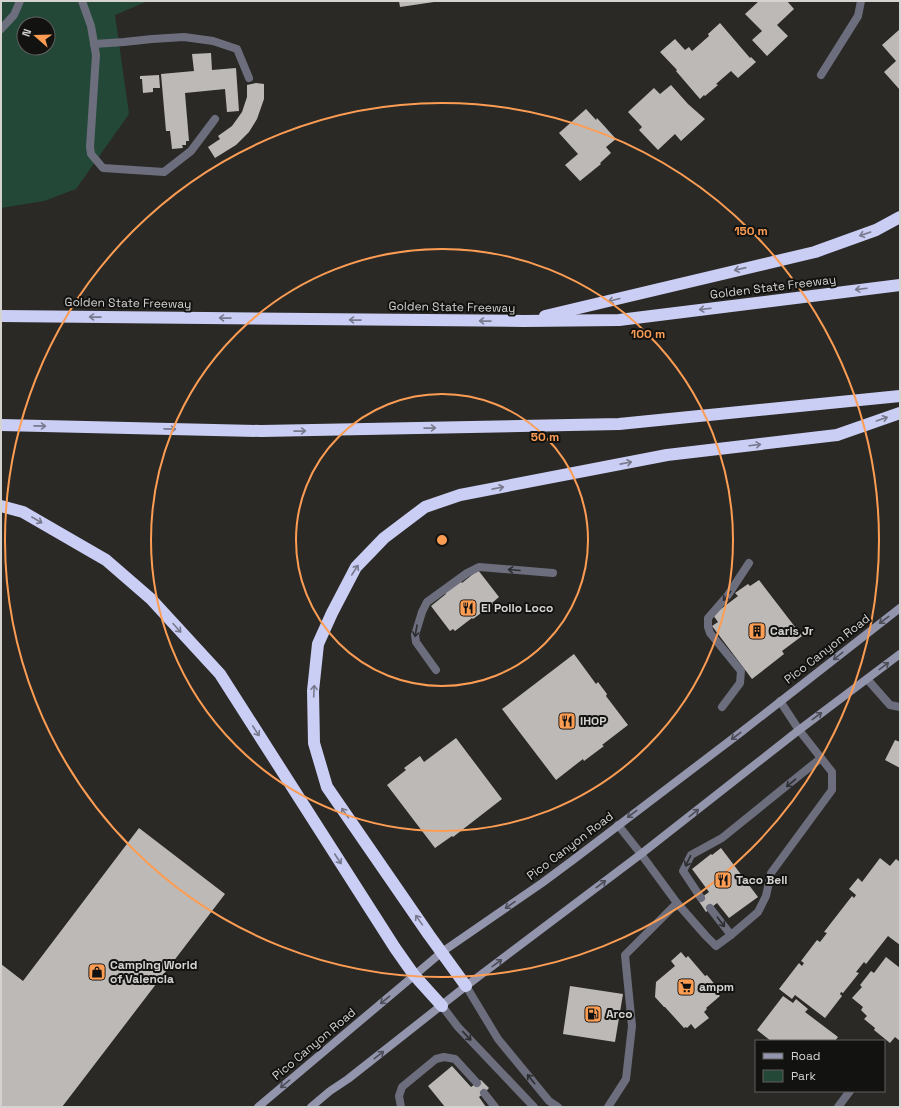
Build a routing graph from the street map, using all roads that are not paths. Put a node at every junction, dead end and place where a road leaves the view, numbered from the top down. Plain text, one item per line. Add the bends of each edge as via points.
1 (20, 1) edge
2 (82, 1) edge
3 (861, 1) edge
4 (1, 29) edge
5 (94, 44) junction
6 (821, 75) dead end
7 (249, 78) dead end
8 (215, 119) dead end
9 (900, 217) edge
10 (900, 284) edge
11 (1, 316) edge
12 (524, 321) junction
13 (900, 396) edge
14 (900, 413) edge
15 (1, 425) edge
16 (1, 506) edge
17 (749, 563) dead end
18 (553, 573) dead end
19 (900, 608) edge
20 (900, 654) edge
21 (436, 670) dead end
22 (867, 678) junction
23 (780, 701) junction
24 (722, 707) dead end
25 (900, 707) edge
26 (799, 730) junction
27 (821, 758) junction
28 (618, 825) junction
29 (641, 854) junction
30 (701, 898) dead end
31 (677, 903) junction
32 (710, 908) dead end
33 (731, 936) junction
34 (442, 952) junction
35 (414, 975) junction
36 (466, 986) junction
37 (442, 1006) junction
38 (477, 1083) dead end
39 (849, 1092) edge
40 (484, 1093) dead end
41 (258, 1107) edge
42 (311, 1107) edge
43 (401, 1107) edge
44 (495, 1107) edge
45 (534, 1107) edge
46 (558, 1107) edge
47 (608, 1107) edge
48 (838, 1107) edge

1 - 4 street via 14,16
2 - 5 street
3 - 6 street via 858,16
5 - 7 street via 184,37 213,40 237,49
5 - 8 street via 96,55 90,147 91,154 103,168 164,172 191,151
9 -> 12 highway via 876,230 814,252
10 -> 12 highway, Golden State Freeway via 619,320
12 -> 11 highway, Golden State Freeway
15 -> 13 highway via 261,431 619,424
34 -> 14 highway via 327,787 314,743 313,691 318,644 356,567 384,538 425,506 460,495 668,455 837,435
16 -> 35 highway via 23,512 106,560 151,599 220,674
17 -> 24 street via 728,595 708,618 710,633 741,671 740,683
18 -> 21 street via 479,567 427,602 415,635 416,642
19 -> 23 main road, Pico Canyon Road
22 -> 20 main road
22 - 25 street via 890,704
26 -> 22 main road
23 - 26 street
23 -> 28 main road, Pico Canyon Road
26 - 27 street
29 -> 26 main road
27 -> 30 street via 722,838 691,855 683,871
27 - 33 street via 832,772 832,790 771,873 766,896 758,912
28 - 29 street
28 -> 34 main road, Pico Canyon Road via 542,883
29 - 31 street
36 -> 29 main road
31 - 33 street via 716,946
31 - 47 street via 625,954 632,1034 626,1079
32 -> 33 street
34 - 35 main road, Pico Canyon Road
34 - 36 highway
35 - 37 highway
35 -> 41 main road, Pico Canyon Road
36 - 37 main road
46 -> 36 street via 549,1102 498,1039
42 -> 37 main road
37 -> 45 street
38 - 43 street via 455,1059 444,1056 436,1059 402,1087 399,1096
39 - 48 street
40 - 44 street

